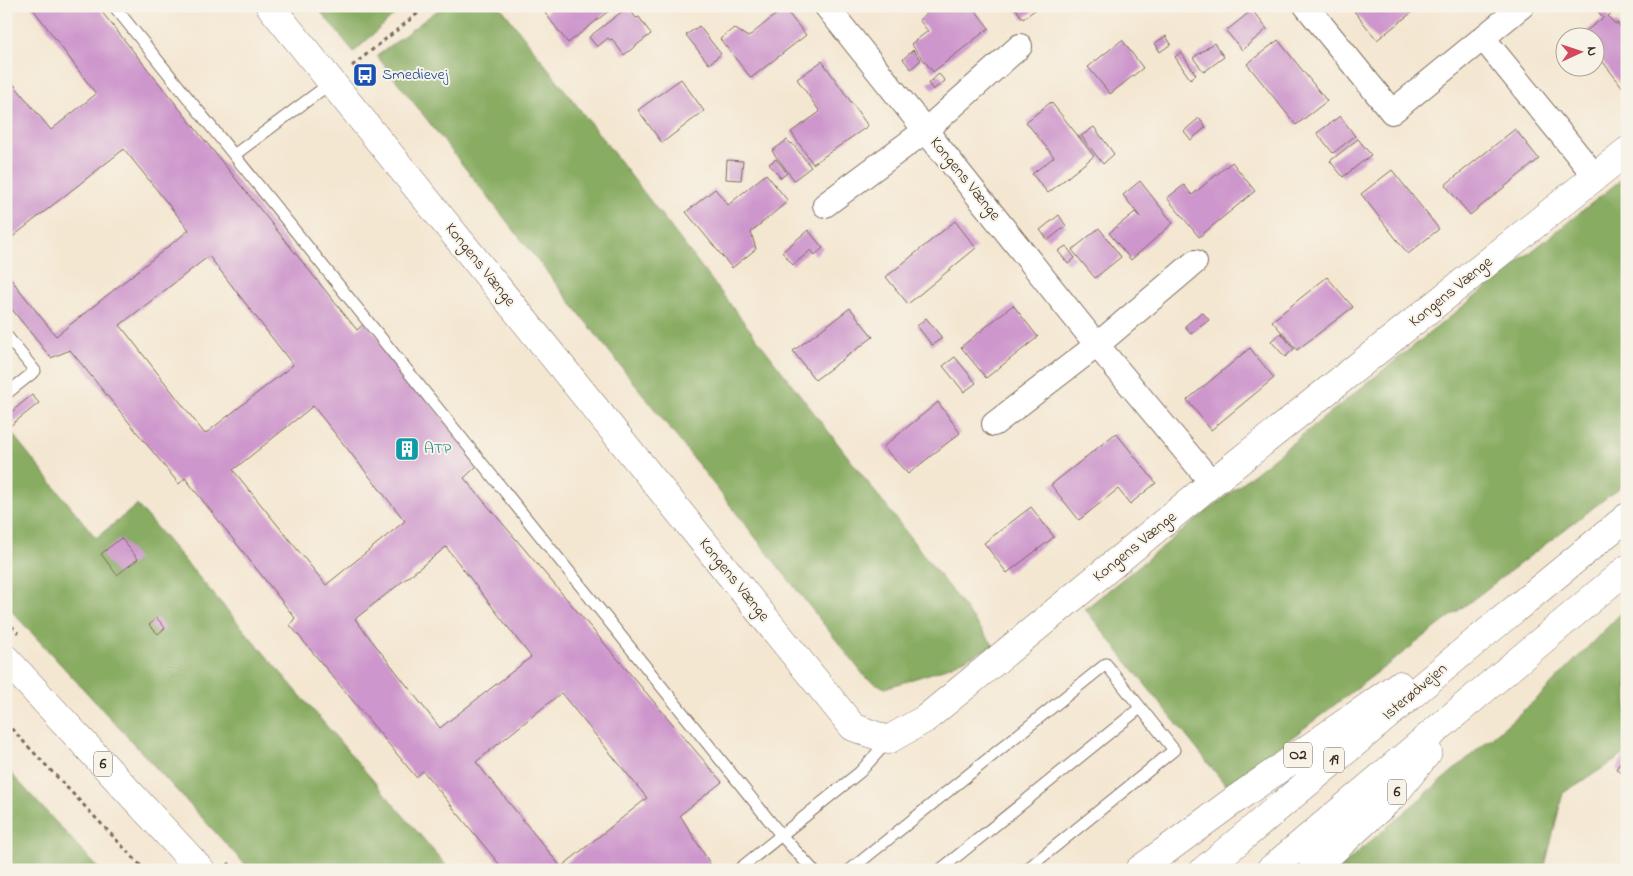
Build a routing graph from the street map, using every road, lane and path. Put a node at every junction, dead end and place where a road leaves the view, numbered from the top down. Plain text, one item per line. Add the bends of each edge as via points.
1 (114, 6) edge
2 (270, 6) edge
3 (427, 6) edge
4 (826, 6) edge
5 (1306, 6) edge
6 (1522, 6) edge
7 (1483, 38) junction
8 (1020, 46) dead end
9 (370, 52) dead end
10 (332, 82) junction
11 (926, 130) junction
12 (1627, 151) edge
13 (234, 155) junction
14 (1595, 176) junction
15 (825, 205) dead end
16 (1195, 262) dead end
17 (6, 335) edge
18 (1097, 345) junction
19 (6, 394) edge
20 (994, 424) dead end
21 (1212, 483) junction
22 (1627, 517) edge
23 (1627, 569) edge
24 (1464, 651) junction
25 (6, 659) edge
26 (1469, 702) junction
27 (1140, 708) junction
28 (6, 722) edge
29 (888, 740) junction
30 (782, 835) junction
31 (145, 870) edge
32 (201, 870) edge
33 (738, 870) edge
34 (812, 870) edge
35 (850, 870) edge
36 (940, 870) edge
37 (1026, 870) edge
38 (1139, 870) edge
39 (1204, 870) edge
40 (1270, 870) edge
41 (1312, 870) edge

1 - 13 lane
2 - 10 main road, Kongens Vænge
3 - 9 path
4 - 11 street, Kongens Vænge
5 - 7 street via 1392,112
6 - 7 street
7 - 14 street
8 - 11 street, Kongens Vænge
10 - 13 lane
10 - 29 main road, Kongens Vænge via 853,727
11 - 15 street, Kongens Vænge
11 - 18 street, Kongens Vænge
12 - 14 main road, Kongens Vænge
13 - 30 lane
14 - 21 main road, Kongens Vænge
16 - 18 street
17 - 19 lane via 35,371
18 - 20 street
18 - 21 street, Kongens Vænge
21 - 29 main road, Kongens Vænge via 925,719
22 - 24 main road, Isterødvejen / 19
23 - 26 main road, 6
24 - 38 main road, O2 via 1402,682
24 - 39 main road, Isterødvejen / 19
25 - 32 main road, 6
26 - 40 main road
26 - 41 main road, 6 via 1393,796
27 - 35 lane via 1106,664
27 - 36 lane
27 - 37 lane via 1174,750
28 - 31 path
29 - 30 lane via 860,772
30 - 33 lane
30 - 34 lane

